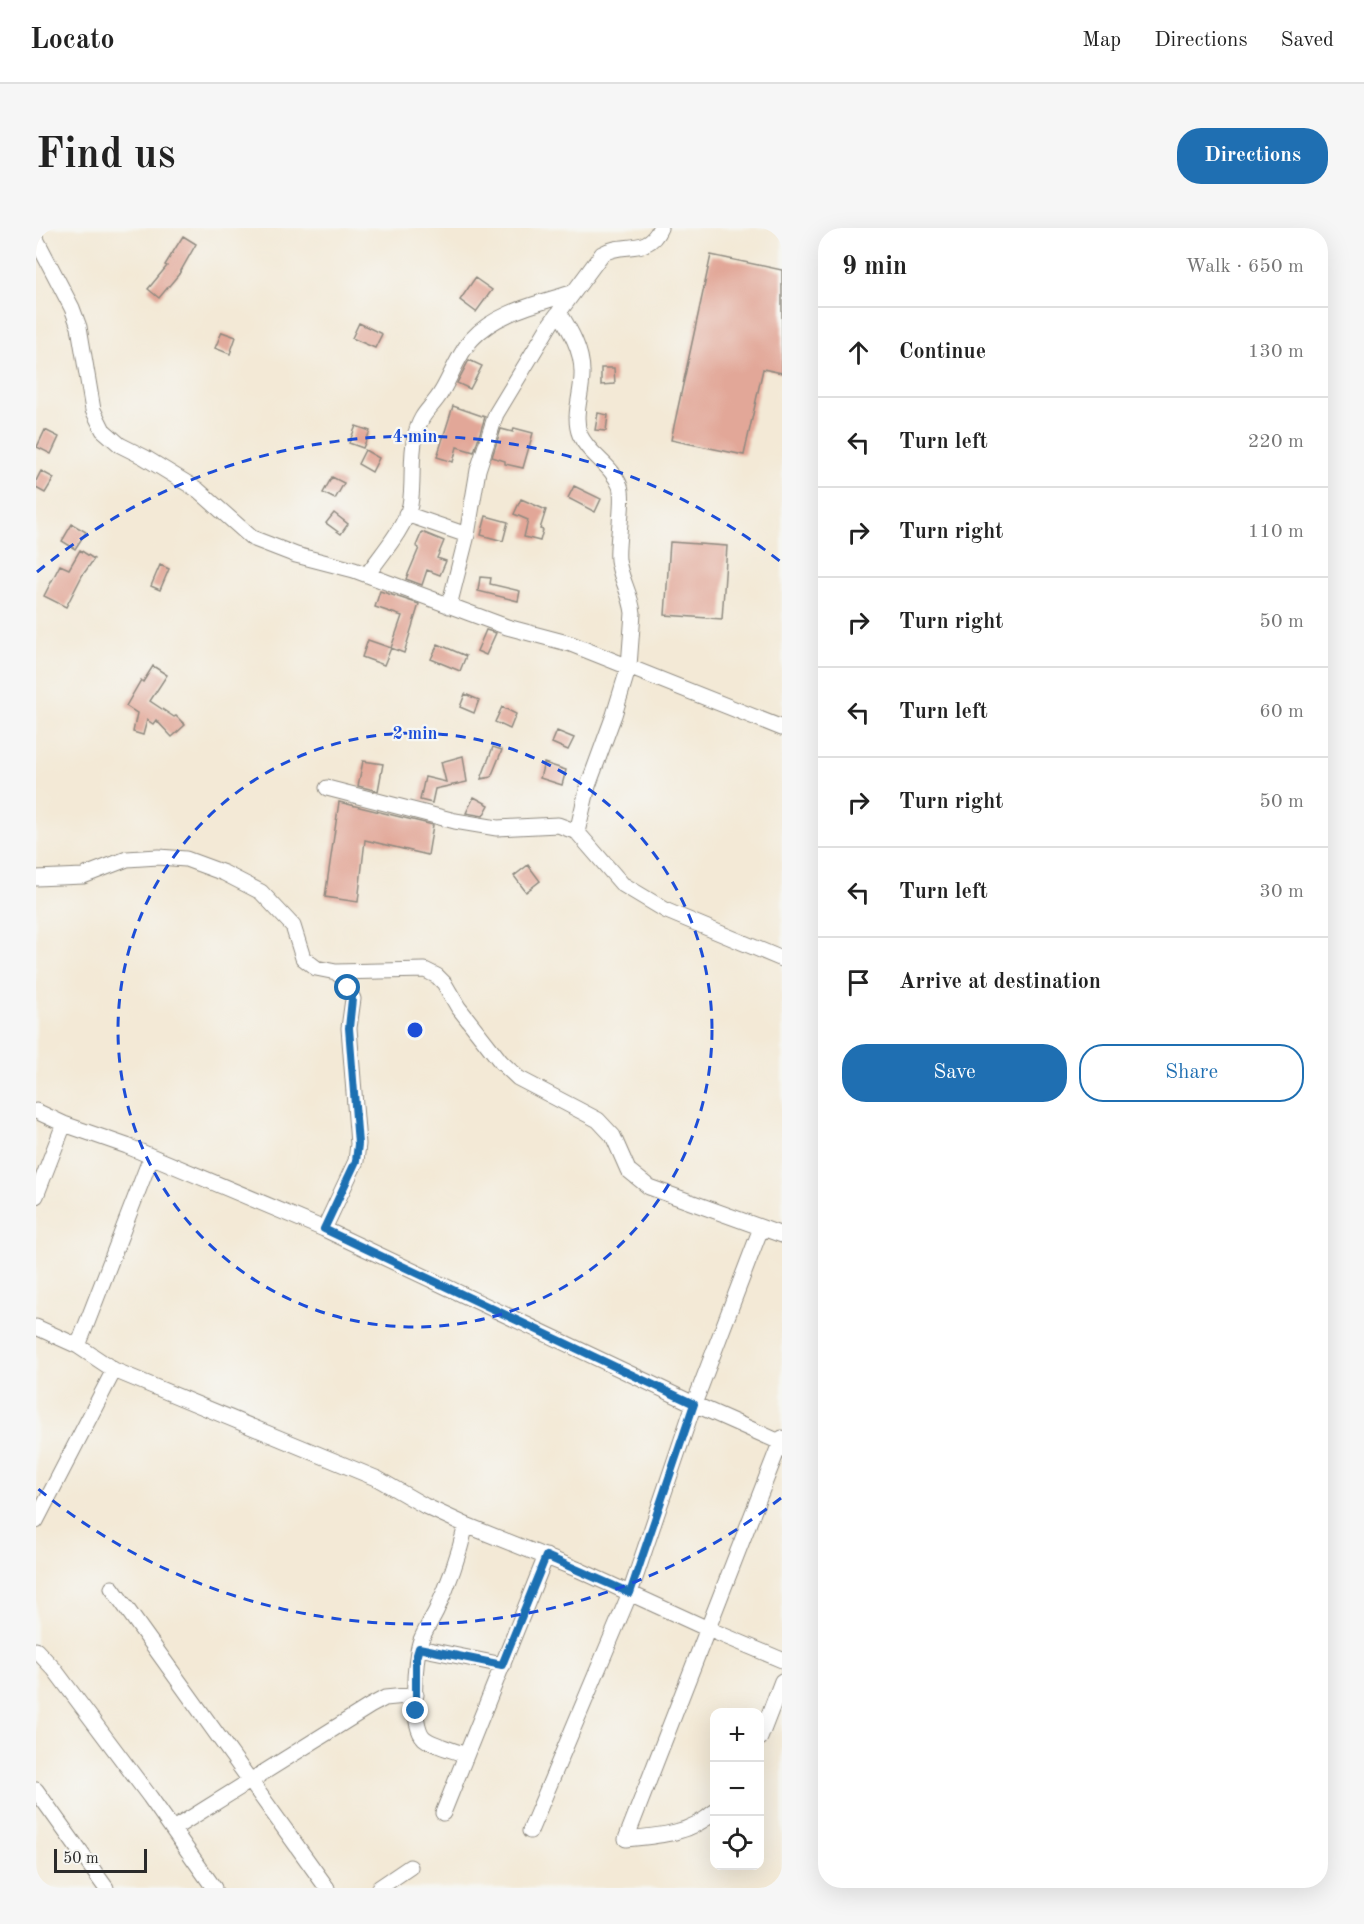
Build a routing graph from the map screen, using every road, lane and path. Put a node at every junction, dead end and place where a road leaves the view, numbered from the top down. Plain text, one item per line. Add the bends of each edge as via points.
1 (660, 228) edge
2 (36, 239) edge
3 (574, 292) junction
4 (559, 312) junction
5 (406, 514) junction
6 (467, 535) junction
7 (368, 575) junction
8 (449, 606) junction
9 (629, 666) junction
10 (782, 728) edge
11 (327, 788) dead end
12 (578, 832) junction
13 (36, 878) edge
14 (782, 959) edge
15 (336, 972) junction
16 (36, 1111) edge
17 (64, 1124) junction
18 (151, 1157) junction
19 (36, 1196) edge
20 (761, 1228) junction
21 (324, 1229) junction
22 (782, 1235) edge
23 (36, 1328) edge
24 (78, 1346) junction
25 (114, 1370) junction
26 (694, 1404) junction
27 (781, 1441) edge
28 (36, 1521) edge
29 (466, 1525) junction
30 (546, 1556) junction
31 (112, 1588) dead end
32 (630, 1593) junction
33 (708, 1629) junction
34 (419, 1648) junction
35 (36, 1650) edge
36 (782, 1660) edge
37 (502, 1665) junction
38 (782, 1681) edge
39 (416, 1695) junction
40 (764, 1726) edge
41 (466, 1755) junction
42 (251, 1781) junction
43 (36, 1790) edge
44 (443, 1813) dead end
45 (710, 1815) edge
46 (173, 1829) junction
47 (530, 1831) dead end
48 (410, 1867) dead end
49 (106, 1888) edge
50 (214, 1888) edge
51 (327, 1888) edge
52 (379, 1888) edge

1 - 3 street via 656,237 642,246 610,249 602,254
2 - 7 street via 79,327 93,410 103,430 120,445 198,490 252,538
3 - 4 street
3 - 5 street via 512,313 484,327 470,341 439,396 420,419
4 - 6 street via 496,414 478,470
4 - 9 street via 581,358 580,434 620,486 618,557 633,612
5 - 6 street
5 - 7 street
6 - 8 street
7 - 8 street
8 - 9 street
9 - 10 street
9 - 12 street via 588,786
11 - 12 street via 455,821 497,828 558,825
12 - 14 street via 622,884 667,911
13 - 15 street via 82,876 127,859 186,860 261,892 293,926 303,958 316,968
15 - 20 street via 425,970 437,976 501,1062 518,1078 598,1120 613,1136 628,1170 649,1187
15 - 21 street via 352,999 349,1028 358,1144 356,1161
16 - 17 street
17 - 18 street
17 - 19 street
18 - 21 street
18 - 24 street
20 - 22 street
20 - 26 street
21 - 26 street
23 - 24 street
24 - 25 street
25 - 28 street
25 - 29 street via 378,1479
26 - 27 street
26 - 32 street
27 - 33 street
29 - 30 street
29 - 34 street via 461,1547
30 - 32 street
30 - 37 street
31 - 42 street
32 - 33 street
32 - 47 street
33 - 36 street
33 - 45 street via 626,1839 687,1830
34 - 37 street
34 - 39 street
35 - 46 street
37 - 41 street
38 - 40 street
39 - 41 street via 420,1732 425,1739
39 - 42 street via 386,1698 370,1706
41 - 44 street
42 - 46 street
42 - 51 street
43 - 49 street
46 - 50 street
48 - 52 street

